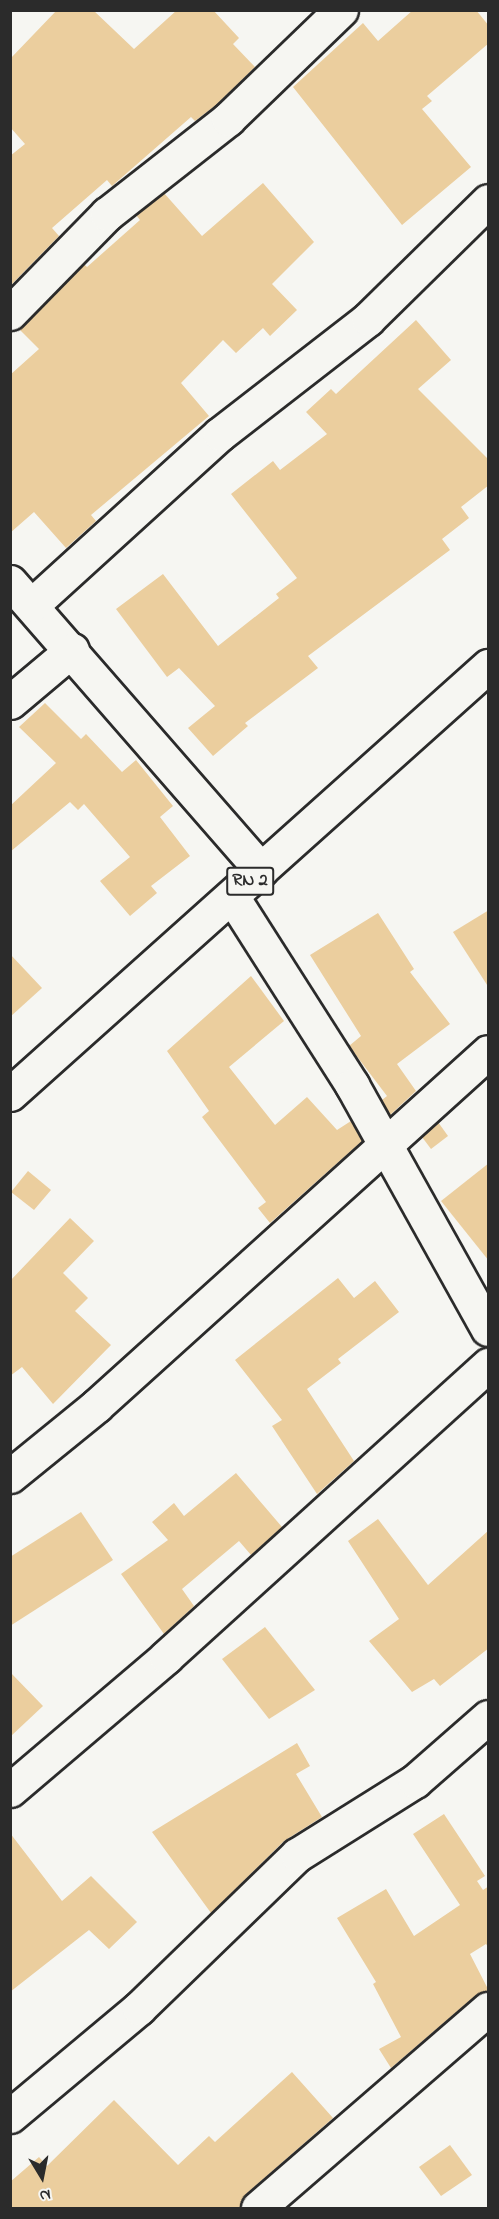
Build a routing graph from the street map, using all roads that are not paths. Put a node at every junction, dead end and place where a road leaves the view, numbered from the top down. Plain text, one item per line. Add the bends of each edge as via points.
1 (341, 10) edge
2 (489, 201) edge
3 (10, 313) edge
4 (21, 593) edge
5 (72, 650) junction
6 (489, 666) edge
7 (10, 702) edge
8 (261, 870) junction
9 (232, 898) junction
10 (489, 1052) edge
11 (10, 1094) edge
12 (385, 1143) junction
13 (489, 1329) edge
14 (489, 1365) edge
15 (10, 1476) edge
16 (489, 1718) edge
17 (10, 1790) edge
18 (489, 2009) edge
19 (10, 2116) edge
20 (258, 2208) edge

1 - 3 main road via 228,119 107,214
2 - 4 main road via 368,319
4 - 5 main road
5 - 7 main road
5 - 8 main road
6 - 8 main road, RN 2
8 - 9 main road, RN 2
9 - 11 main road, RN 2
9 - 12 main road
10 - 12 main road
12 - 13 main road
12 - 15 main road via 96,1406
14 - 17 main road via 152,1670
16 - 19 main road via 415,1781 297,1855 139,2008
18 - 20 main road

